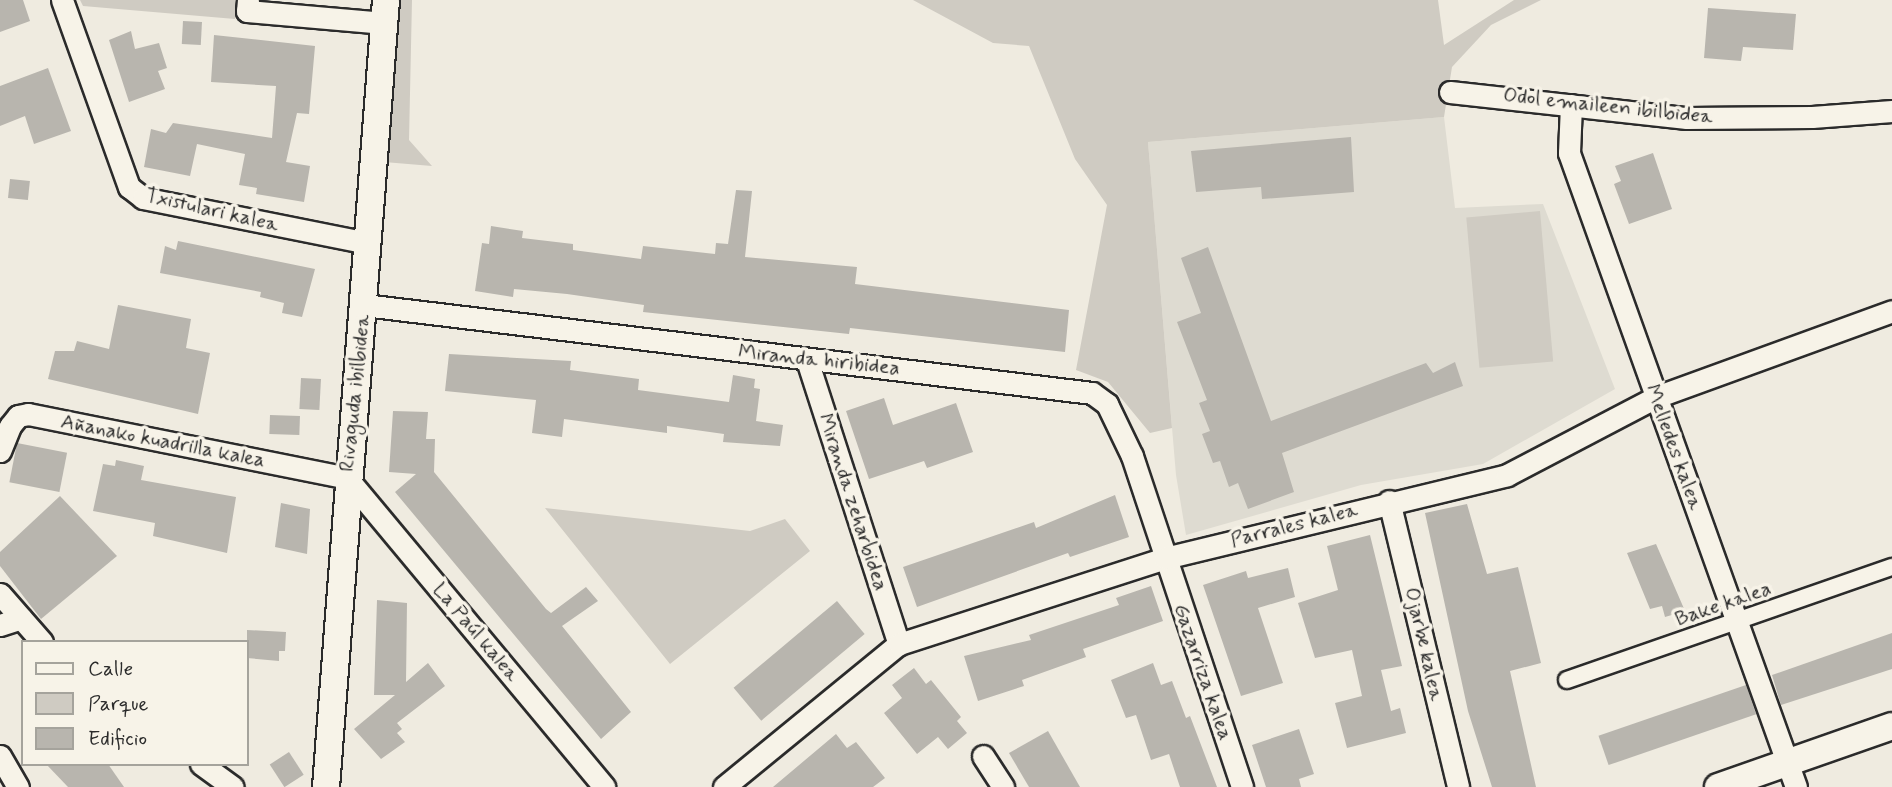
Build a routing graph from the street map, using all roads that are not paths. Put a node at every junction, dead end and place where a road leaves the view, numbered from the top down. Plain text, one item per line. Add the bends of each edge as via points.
1 (62, 0) edge
2 (248, 0) edge
3 (385, 11) edge
4 (1450, 92) dead end
5 (1571, 105) junction
6 (1892, 111) edge
7 (368, 243) junction
8 (364, 305) junction
9 (1892, 311) edge
10 (807, 360) junction
11 (1656, 397) junction
12 (0, 451) edge
13 (347, 478) junction
14 (1390, 501) junction
15 (1165, 558) junction
16 (1892, 567) edge
17 (0, 594) edge
18 (21, 618) junction
19 (1736, 621) junction
20 (0, 625) edge
21 (40, 640) edge
22 (899, 645) junction
23 (1567, 680) dead end
24 (1892, 726) edge
25 (983, 755) dead end
26 (0, 756) edge
27 (204, 766) edge
28 (1791, 775) edge
29 (18, 787) edge
30 (233, 787) edge
31 (326, 787) edge
32 (604, 787) edge
33 (724, 787) edge
34 (1003, 787) edge
35 (1242, 787) edge
36 (1458, 787) edge
37 (1718, 787) edge

1 - 7 street, Txistulari kalea via 120,169 136,193
2 - 3 street via 247,11
3 - 7 street, Rivaguda ibilbidea
4 - 5 street, Odol emaileen ibilbidea
5 - 6 street, Odol emaileen ibilbidea via 1687,118
5 - 11 street, Melledes kalea via 1569,153
7 - 8 street, Rivaguda ibilbidea
8 - 10 street, Miranda hiribidea
8 - 13 street, Rivaguda ibilbidea
9 - 11 street, Parrales kalea
10 - 15 street, Miranda hiribidea via 1092,393 1107,404 1119,423
10 - 22 street, Miranda zeharbidea
11 - 14 street, Parrales kalea via 1507,475
11 - 19 street, Melledes kalea
12 - 13 street, Añanako kuadrilla kalea via 10,426 18,416 28,414
13 - 31 street, Rivaguda ibilbidea
13 - 32 street, La Paúl kalea
14 - 15 street, Parrales kalea
14 - 36 street, Ojarbe kalea
15 - 22 street, Parrales kalea
15 - 35 street, Gazarriza kalea
16 - 19 street, Bake kalea
17 - 18 street
18 - 20 street
18 - 21 street
19 - 23 street, Bake kalea
19 - 28 street, Melledes kalea
22 - 33 street, Parrales kalea
24 - 28 street
25 - 34 street
26 - 29 street
27 - 30 street
28 - 37 street

